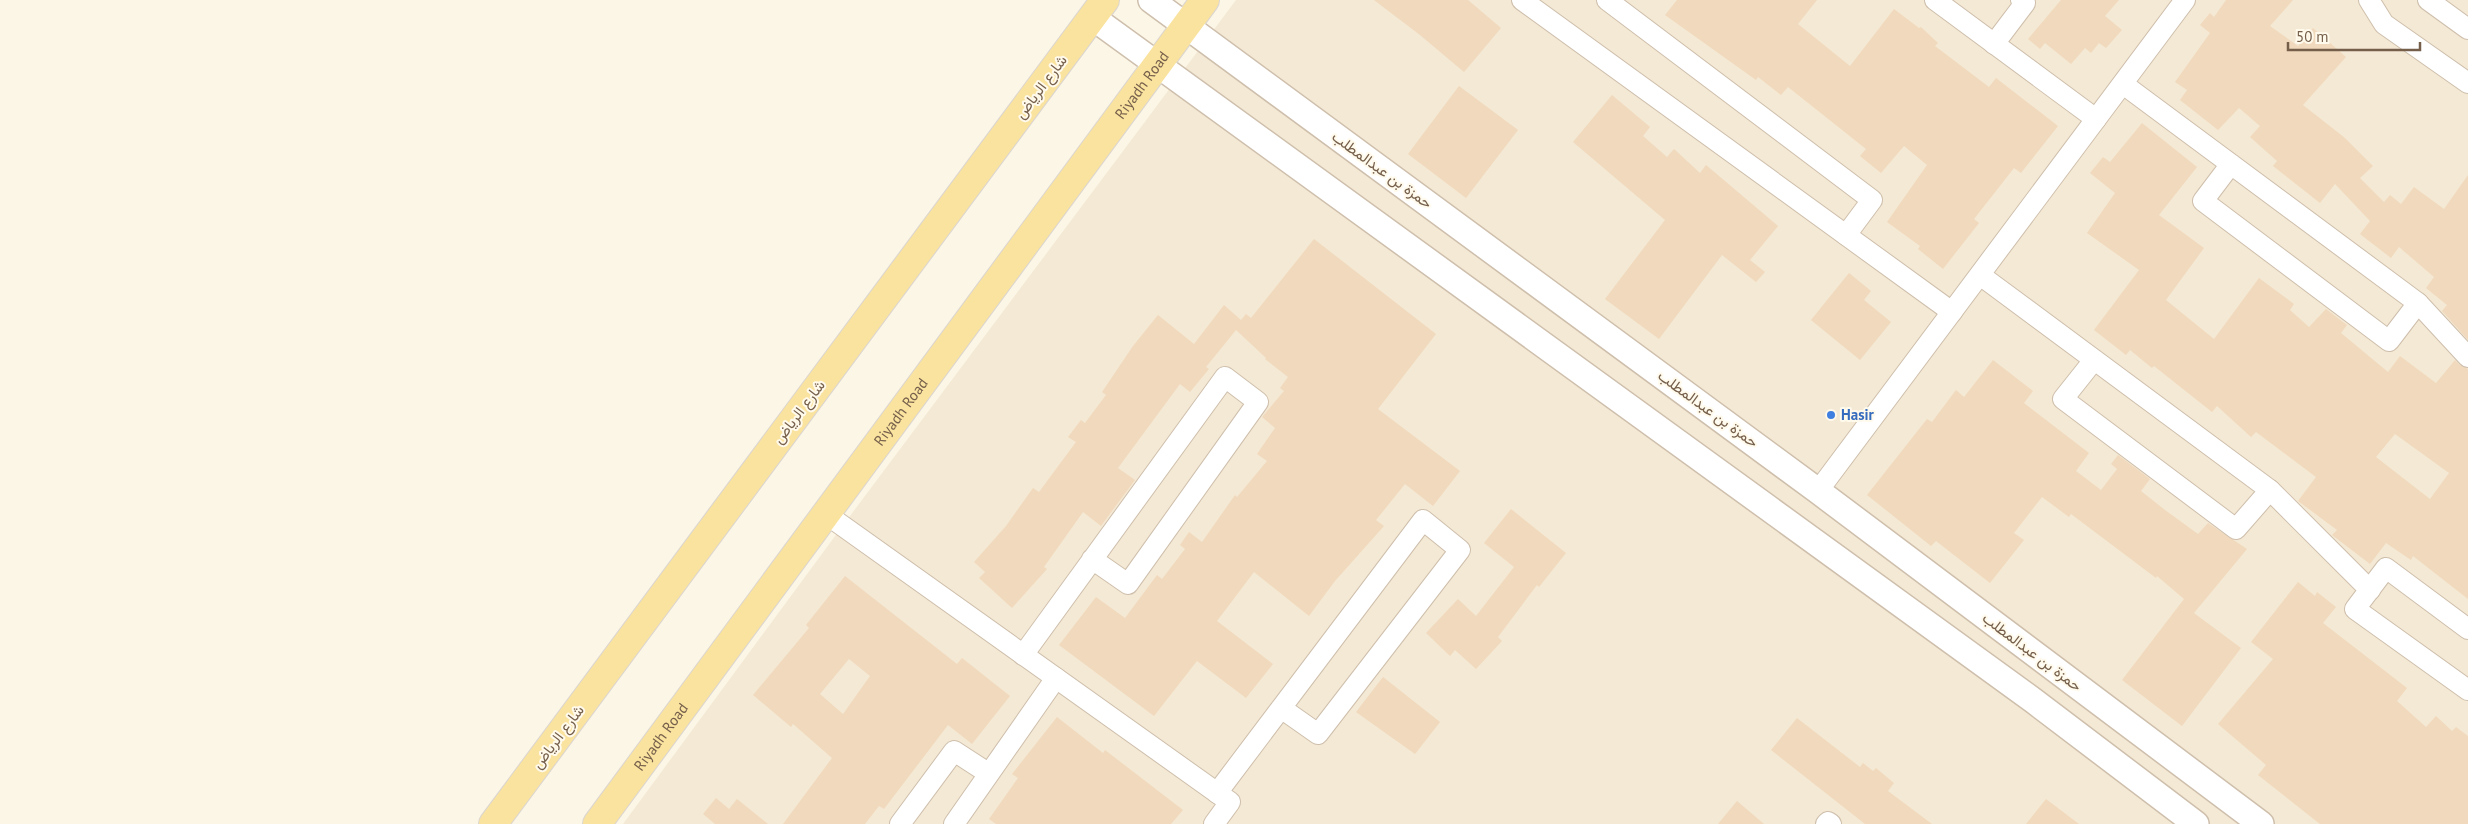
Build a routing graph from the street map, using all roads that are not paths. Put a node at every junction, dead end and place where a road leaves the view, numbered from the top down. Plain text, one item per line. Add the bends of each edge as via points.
1 (1151, 0) edge
2 (1205, 0) edge
3 (1522, 0) edge
4 (1607, 0) edge
5 (1935, 0) edge
6 (2021, 0) edge
7 (2186, 0) edge
8 (2368, 0) edge
9 (2428, 0) edge
10 (1099, 9) edge
11 (1186, 26) junction
12 (2468, 29) edge
13 (1994, 44) junction
14 (1158, 66) junction
15 (2123, 84) junction
16 (2468, 84) edge
17 (2096, 119) junction
18 (2231, 164) junction
19 (1846, 235) junction
20 (1980, 275) junction
21 (2418, 304) junction
22 (1952, 312) junction
23 (2468, 357) edge
24 (2094, 360) junction
25 (2270, 490) junction
26 (1818, 491) junction
27 (826, 514) junction
28 (1092, 559) junction
29 (2370, 590) junction
30 (2468, 629) edge
31 (1023, 655) junction
32 (1056, 678) junction
33 (2068, 679) junction
34 (2468, 690) edge
35 (2034, 701) junction
36 (1282, 708) junction
37 (2142, 736) junction
38 (2110, 758) junction
39 (988, 773) junction
40 (1217, 793) junction
41 (493, 824) edge
42 (597, 824) edge
43 (900, 824) edge
44 (954, 824) edge
45 (1214, 824) edge
46 (1826, 824) edge
47 (1832, 824) edge
48 (2196, 824) edge
49 (2261, 824) edge

1 - 11 street, حمزة بن عبدالمطلب
2 - 11 main road, Riyadh Road
3 - 19 street
4 - 19 street via 1872,200
5 - 13 street
6 - 13 street via 2025,3
7 - 15 street
8 - 16 street via 2384,24
9 - 12 street
10 - 14 street
10 - 41 main road, شارع الرياض
11 - 14 main road, Riyadh Road
11 - 26 street, حمزة بن عبدالمطلب
13 - 17 street
14 - 27 main road, Riyadh Road
14 - 35 street
15 - 17 street
15 - 18 street
17 - 20 street
18 - 21 street
18 - 21 street via 2203,201 2389,341
19 - 22 street
20 - 22 street
20 - 24 street
21 - 23 street
22 - 26 street
24 - 25 street
24 - 25 street via 2063,399 2236,529
25 - 29 street
26 - 33 street, حمزة بن عبدالمطلب
27 - 31 street
27 - 42 main road, Riyadh Road
28 - 28 street via 1224,377 1258,402 1128,584
28 - 31 street
29 - 30 street via 2386,568
29 - 34 street via 2355,609
31 - 32 street
32 - 39 street
32 - 40 street
33 - 35 street
33 - 37 street, حمزة بن عبدالمطلب
35 - 38 street
36 - 36 street via 1423,520 1460,550 1318,734
36 - 40 street
37 - 38 street
37 - 49 street, حمزة بن عبدالمطلب
38 - 48 street
39 - 43 street via 954,751
39 - 44 street
40 - 45 street via 1230,802
46 - 47 street

